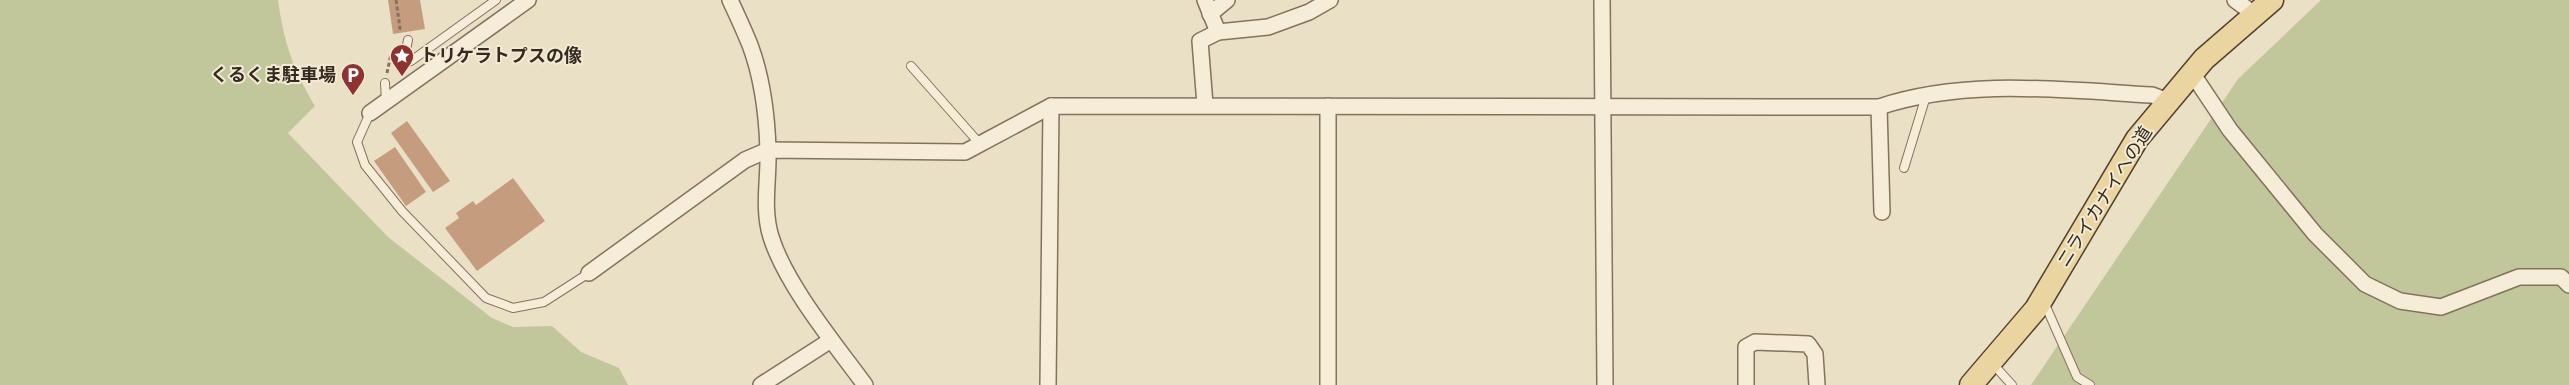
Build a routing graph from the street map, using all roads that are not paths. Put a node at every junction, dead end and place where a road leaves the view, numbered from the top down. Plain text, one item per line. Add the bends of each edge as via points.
1 (496, 0) edge
2 (528, 0) edge
3 (730, 0) edge
4 (1227, 0) edge
5 (1330, 0) edge
6 (1602, 0) edge
7 (2235, 0) edge
8 (2272, 0) edge
9 (1207, 7) edge
10 (2254, 14) junction
11 (1218, 32) junction
12 (408, 40) dead end
13 (911, 66) dead end
14 (2192, 73) junction
15 (385, 83) dead end
16 (1926, 96) junction
17 (2168, 101) junction
18 (386, 102) junction
19 (1205, 105) junction
20 (1605, 105) junction
21 (1051, 106) junction
22 (1328, 106) junction
23 (1879, 107) junction
24 (370, 113) joint
25 (980, 144) junction
26 (768, 150) junction
27 (1904, 168) dead end
28 (1882, 212) dead end
29 (590, 273) joint
30 (2569, 285) edge
31 (2042, 298) junction
32 (831, 340) junction
33 (1992, 362) junction
34 (761, 385) edge
35 (865, 385) edge
36 (1048, 385) edge
37 (1328, 385) edge
38 (1605, 385) edge
39 (1746, 385) edge
40 (1817, 385) edge
41 (1971, 385) edge
42 (2012, 385) edge
43 (2090, 385) edge

1 - 12 lane via 411,60 405,55
2 - 18 street
3 - 26 street via 751,47 762,90
4 - 9 street
5 - 11 street via 1309,12 1268,27
6 - 20 street
7 - 10 street
8 - 10 main road, ニライカナイへの道
9 - 11 street
10 - 14 main road, ニライカナイへの道
11 - 19 street via 1200,41
13 - 25 lane
14 - 17 main road, ニライカナイへの道
14 - 30 street via 2230,130 2315,234 2365,284 2400,301 2440,307 2518,277 2560,277
15 - 18 lane
16 - 17 street via 2006,87 2152,95
16 - 23 street via 1904,98
16 - 27 lane
17 - 31 main road, ニライカナイへの道 via 2137,139
18 - 24 street
19 - 21 street
19 - 22 street
20 - 22 street
20 - 23 street
20 - 38 street
21 - 25 street
21 - 36 street
22 - 37 street
23 - 28 street
24 - 29 lane via 357,142 364,165 431,244 486,298 513,308 544,302
25 - 26 street via 965,152
26 - 29 street via 745,160
26 - 32 street via 765,208 771,236 782,264
31 - 33 main road, ニライカナイへの道
31 - 43 lane via 2077,377
32 - 34 street
32 - 35 street
33 - 41 main road, ニライカナイへの道
33 - 42 lane
39 - 40 street via 1746,347 1755,342 1808,344 1815,354

